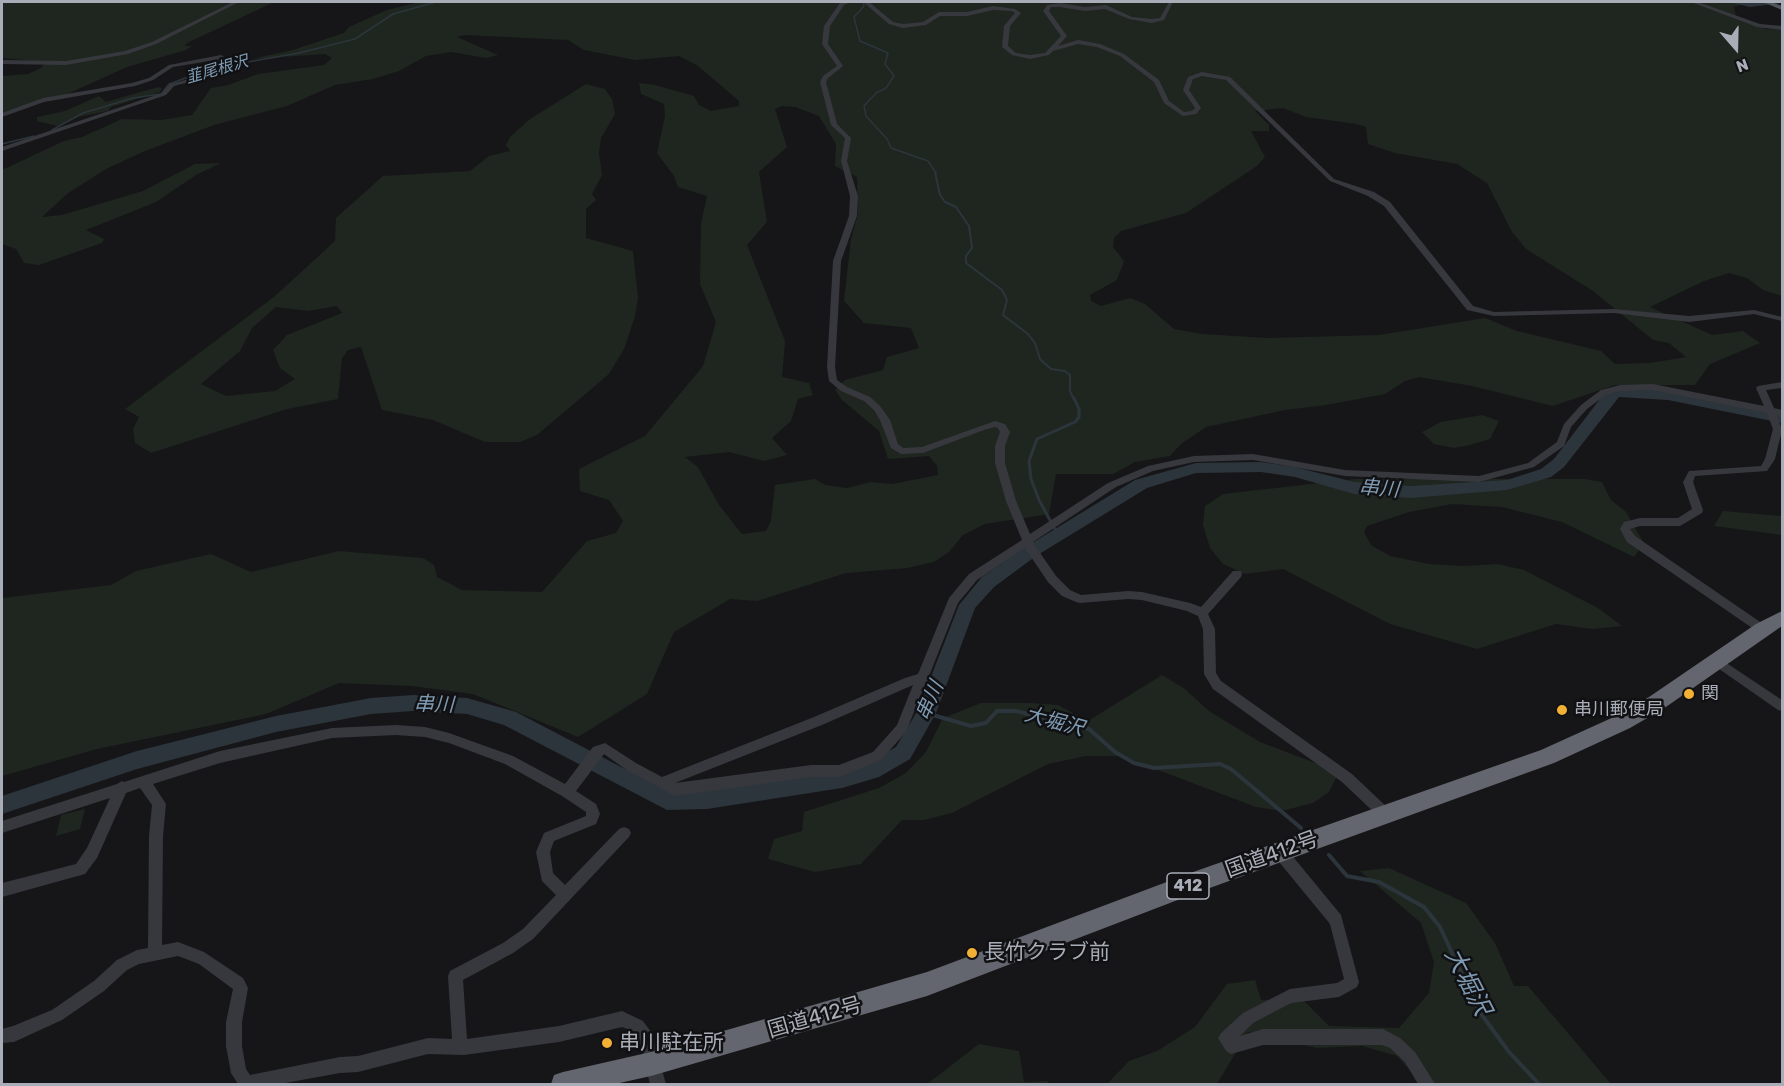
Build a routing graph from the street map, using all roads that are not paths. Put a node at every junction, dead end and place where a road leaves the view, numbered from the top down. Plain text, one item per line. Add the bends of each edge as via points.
1 (236, 2) edge
2 (847, 2) edge
3 (866, 2) edge
4 (1171, 2) edge
5 (1694, 2) edge
6 (1766, 2) edge
7 (1781, 7) edge
8 (1782, 28) edge
9 (1053, 49) junction
10 (2, 62) edge
11 (2, 115) edge
12 (2, 149) edge
13 (1782, 319) edge
14 (1782, 385) edge
15 (1769, 411) junction
16 (1782, 413) edge
17 (1779, 428) edge
18 (1028, 542) junction
19 (1237, 574) dead end
20 (1202, 613) junction
21 (1782, 618) edge
22 (1762, 629) junction
23 (1716, 661) junction
24 (924, 678) junction
25 (1782, 706) edge
26 (144, 783) junction
27 (661, 783) junction
28 (122, 787) junction
29 (569, 790) junction
30 (1385, 814) junction
31 (4, 829) edge
32 (624, 833) dead end
33 (1280, 852) junction
34 (2, 890) edge
35 (565, 895) junction
36 (155, 952) junction
37 (2, 1036) edge
38 (460, 1047) junction
39 (651, 1064) junction
40 (563, 1084) edge
41 (658, 1084) edge
42 (1427, 1084) edge

1 - 10 street via 126,53 66,63
2 - 18 street via 827,26 825,47 840,66 823,80 834,124 848,138 844,161 854,201 853,216 837,261 831,376 838,386 877,408 894,446 901,451 923,450 968,432 995,424 1002,426 1005,432 1000,463
3 - 9 street via 891,23 903,26 924,24 939,14 1011,9 1018,13 1006,30 1007,50 1030,57
4 - 9 street via 1163,18 1152,21 1131,18 1106,7 1049,6 1046,11 1065,35
5 - 8 street via 1759,26
6 - 7 main road
9 - 13 street via 1084,42 1122,55 1157,81 1166,102 1183,114 1194,113 1198,108 1186,90 1190,78 1202,74 1228,78 1332,180 1387,204 1470,308 1494,314 1614,311 1689,319 1754,312
11 - 12 street via 43,100 133,85 171,66 221,57 212,68 195,79 172,85 164,94
14 - 15 street via 1761,388
15 - 16 street
15 - 17 street
15 - 18 street via 1653,387 1620,388 1604,392 1584,407 1567,426 1562,444 1531,465 1479,479 1345,473 1253,457 1194,459 1151,468 1112,484
17 - 22 street via 1764,469 1692,473 1688,482 1698,510 1680,522 1640,522 1625,529 1631,539
18 - 20 street via 1057,584 1080,599 1142,596
18 - 24 street via 978,572 960,591 948,612
19 - 20 street
20 - 30 street via 1209,629 1210,674 1217,685 1322,759
21 - 22 highway, 国道412号 / 412
22 - 23 highway, 国道412号 / 412
23 - 25 street
23 - 30 highway, 国道412号 / 412 via 1656,703 1586,741
24 - 27 street
24 - 27 street via 895,738 877,756 857,766 830,773 811,771 675,790
26 - 28 street
26 - 29 street via 292,740 332,733 396,730 449,738 509,760
26 - 36 street via 159,804
27 - 29 street via 605,748 597,751
28 - 31 street
28 - 34 street via 92,853 80,870
29 - 35 street via 593,814 591,820 549,837 543,852 547,876
30 - 33 highway, 国道412号 / 412
32 - 35 street
33 - 39 highway, 国道412号 / 412 via 927,984
33 - 42 street via 1336,920 1352,982 1338,990 1290,996 1248,1018 1226,1038 1231,1046 1263,1037 1383,1037 1410,1057
35 - 38 street via 528,934 455,976
36 - 37 street via 123,965 57,1015
36 - 38 street via 178,949 204,959 238,983 241,988 234,1046 239,1073 247,1083 358,1064 428,1046
38 - 39 street via 559,1034 622,1019 638,1026 646,1037
39 - 40 highway, 国道412号 / 412
39 - 41 street

